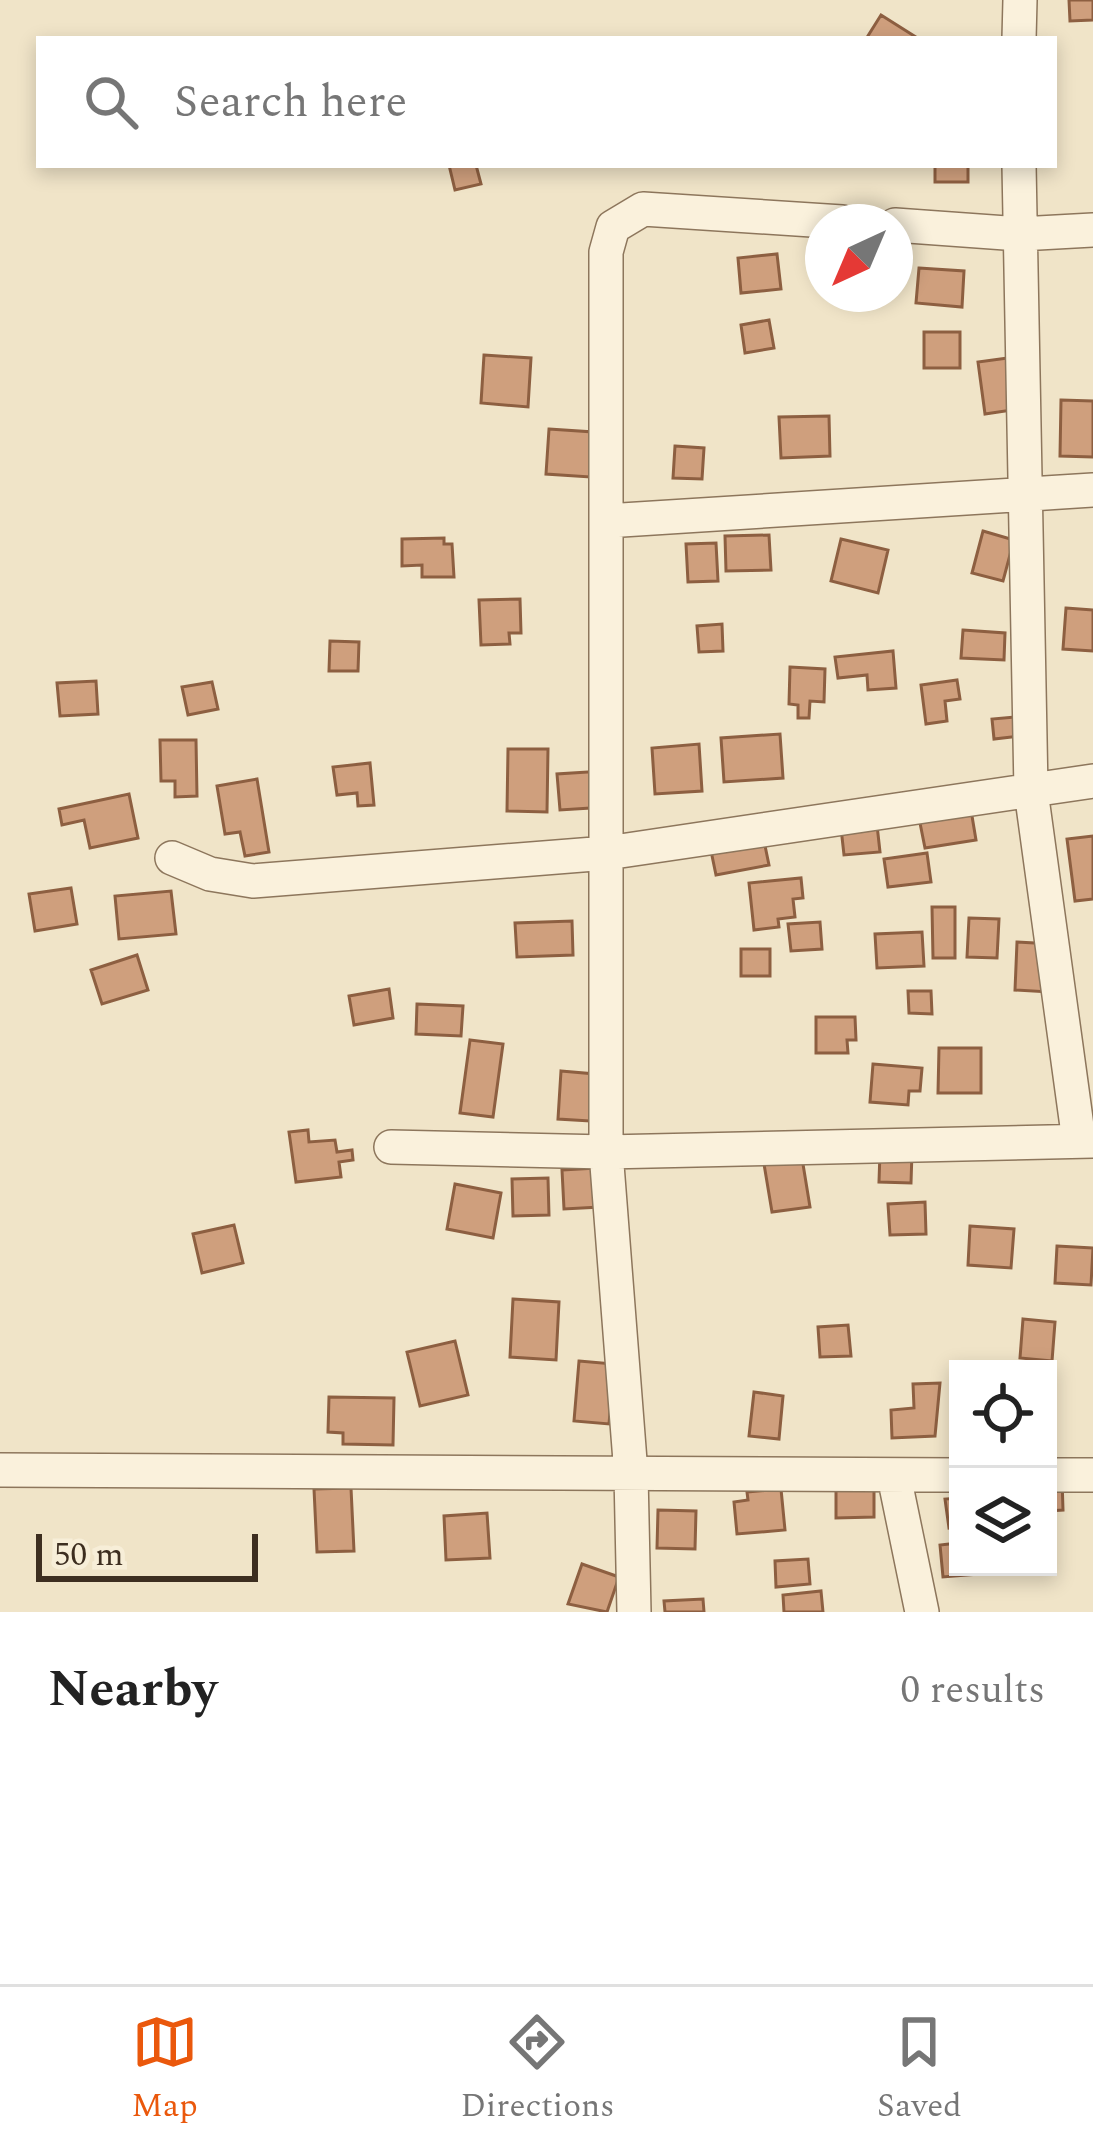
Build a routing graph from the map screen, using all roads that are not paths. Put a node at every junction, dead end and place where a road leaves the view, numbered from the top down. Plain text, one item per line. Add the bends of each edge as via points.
1 (1020, 0) edge
2 (1019, 36) edge
3 (1019, 168) edge
4 (805, 220) edge
5 (913, 227) edge
6 (1093, 230) edge
7 (1020, 234) junction
8 (1093, 490) edge
9 (1025, 498) junction
10 (606, 520) junction
11 (1093, 781) edge
12 (1031, 791) junction
13 (607, 853) junction
14 (172, 858) dead end
15 (1086, 1141) edge
16 (391, 1147) dead end
17 (606, 1152) junction
18 (0, 1470) edge
19 (632, 1474) junction
20 (949, 1475) edge
21 (1057, 1475) edge
22 (1093, 1475) edge
23 (894, 1476) junction
24 (634, 1612) edge
25 (922, 1612) edge

1 - 2 street
3 - 7 street
4 - 10 street via 643,209 614,227 606,252
5 - 7 street
6 - 7 street
7 - 9 street
8 - 9 street
9 - 10 street
9 - 12 street
10 - 13 street
11 - 12 street
12 - 13 street
12 - 15 street
13 - 14 street via 254,880
13 - 17 street
15 - 17 street
16 - 17 street
17 - 19 street
18 - 19 street
19 - 23 street
19 - 24 street
20 - 23 street
21 - 22 street
23 - 25 street

